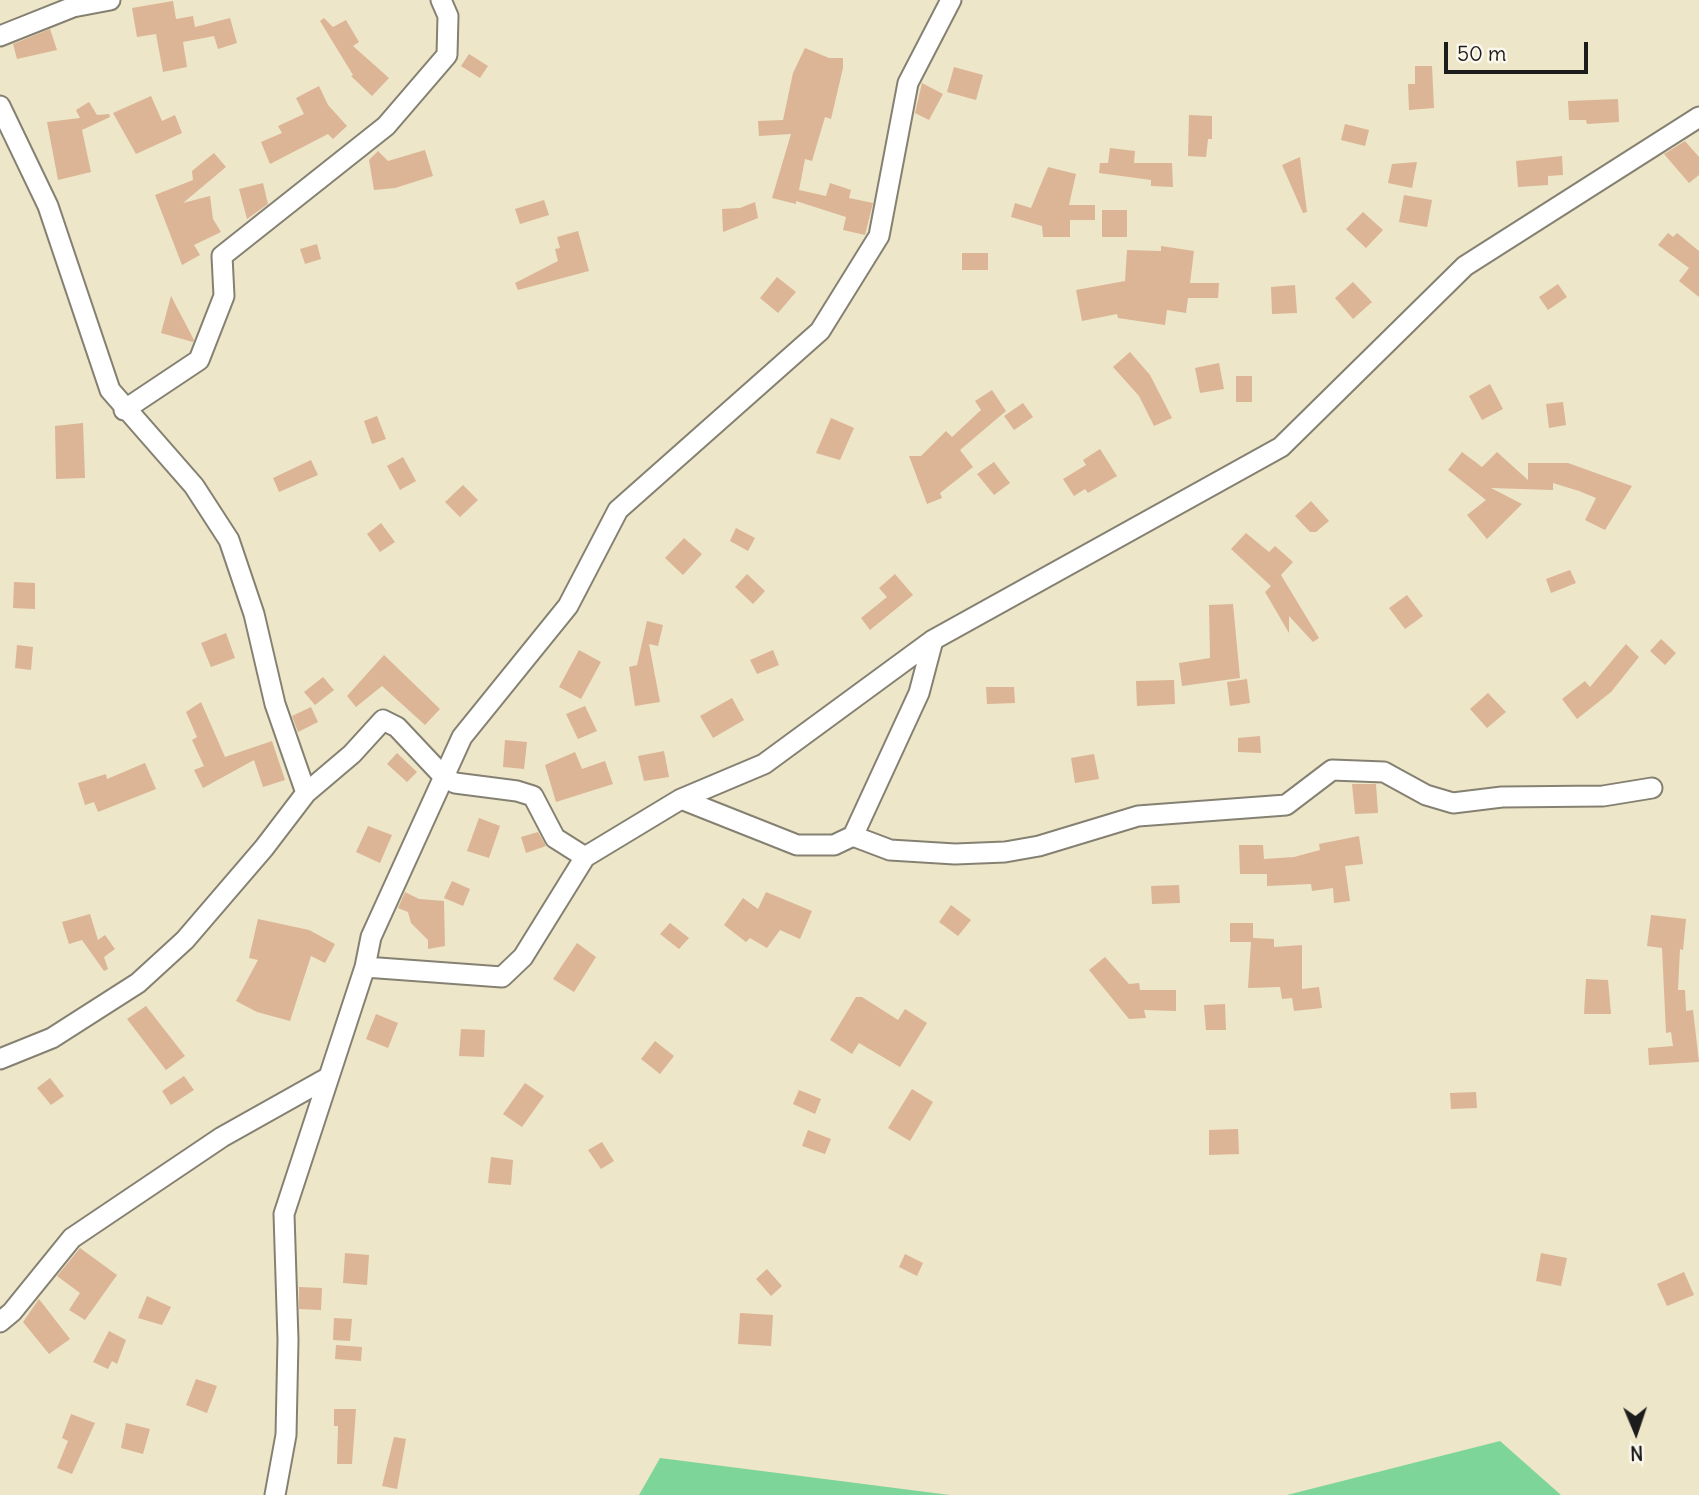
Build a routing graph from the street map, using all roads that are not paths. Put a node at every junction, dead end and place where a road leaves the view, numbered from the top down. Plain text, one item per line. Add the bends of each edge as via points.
1 (110, 0) edge
2 (441, 0) edge
3 (951, 0) edge
4 (0, 36) edge
5 (0, 106) edge
6 (1699, 117) edge
7 (124, 410) junction
8 (933, 640) junction
9 (444, 778) junction
10 (1652, 788) dead end
11 (306, 793) junction
12 (681, 799) junction
13 (853, 836) junction
14 (585, 857) junction
15 (365, 967) junction
16 (0, 1059) edge
17 (329, 1077) junction
18 (0, 1322) edge
19 (275, 1495) edge

1 - 4 street via 73,7
2 - 7 street via 448,16 447,55 386,127 222,256 224,296 199,360
3 - 9 street via 908,83 879,236 820,331 618,510 568,606 462,737
5 - 7 street via 48,206 110,390
6 - 8 street via 1465,266 1281,447
7 - 11 street via 194,486 229,540 254,614 275,704
8 - 12 street via 764,765
8 - 13 street via 919,693
9 - 11 street via 397,727 383,720
9 - 14 street via 533,796 555,838
9 - 15 street via 371,937
10 - 13 street via 1603,796 1502,797 1453,803 1426,795 1384,772 1332,770 1286,805 1138,816 1005,852 890,850
11 - 16 street via 185,940 138,983 52,1038
12 - 13 street via 797,845 834,845
12 - 14 street
14 - 15 street via 523,957 502,977
15 - 17 street
17 - 18 street via 222,1137 72,1238
17 - 19 street via 284,1214 286,1435

